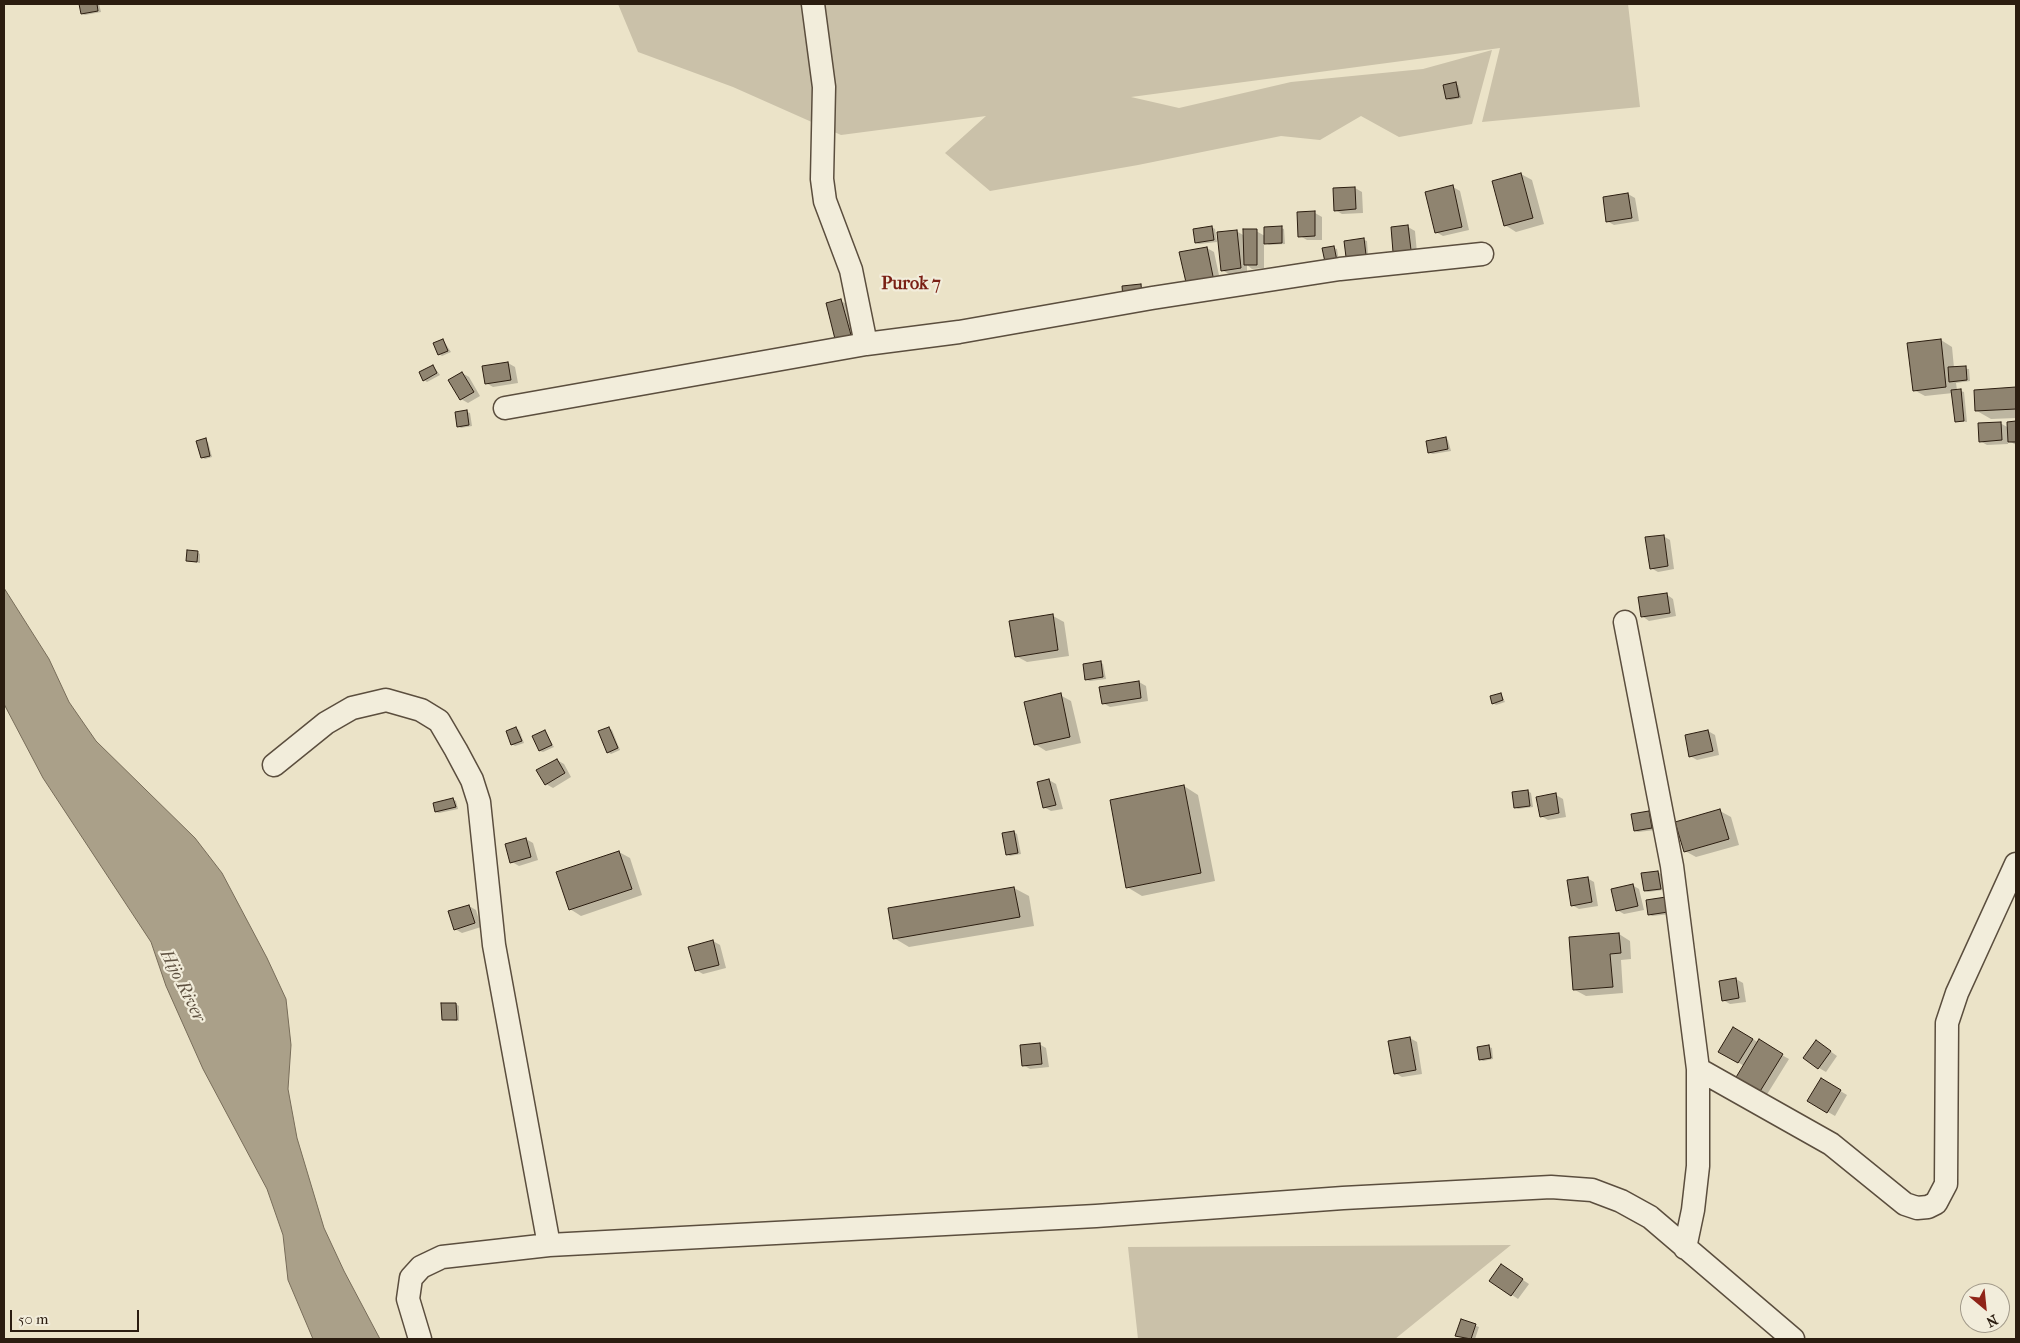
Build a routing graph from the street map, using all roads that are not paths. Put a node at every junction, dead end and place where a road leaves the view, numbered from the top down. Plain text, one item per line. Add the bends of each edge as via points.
1 (813, 4) edge
2 (1482, 254) dead end
3 (866, 344) junction
4 (505, 408) dead end
5 (1625, 622) dead end
6 (274, 765) dead end
7 (2016, 864) edge
8 (1698, 1069) junction
9 (549, 1244) junction
10 (1685, 1248) junction
11 (420, 1339) edge
12 (1793, 1339) edge

1 - 3 street via 824,87 824,201 851,270
2 - 3 street via 1320,272 959,332
3 - 4 street
5 - 8 street via 1672,866
6 - 9 street via 326,723 352,708 386,700 421,710 438,721 456,750 479,802 494,945
7 - 8 street via 1947,1023 1946,1184 1936,1203 1917,1208 1905,1204 1832,1144
8 - 10 street via 1698,1166
9 - 10 street via 1096,1216 1333,1198 1551,1187 1592,1190 1621,1201 1650,1217
9 - 11 street via 442,1257 421,1267 411,1278 408,1299
10 - 12 street

